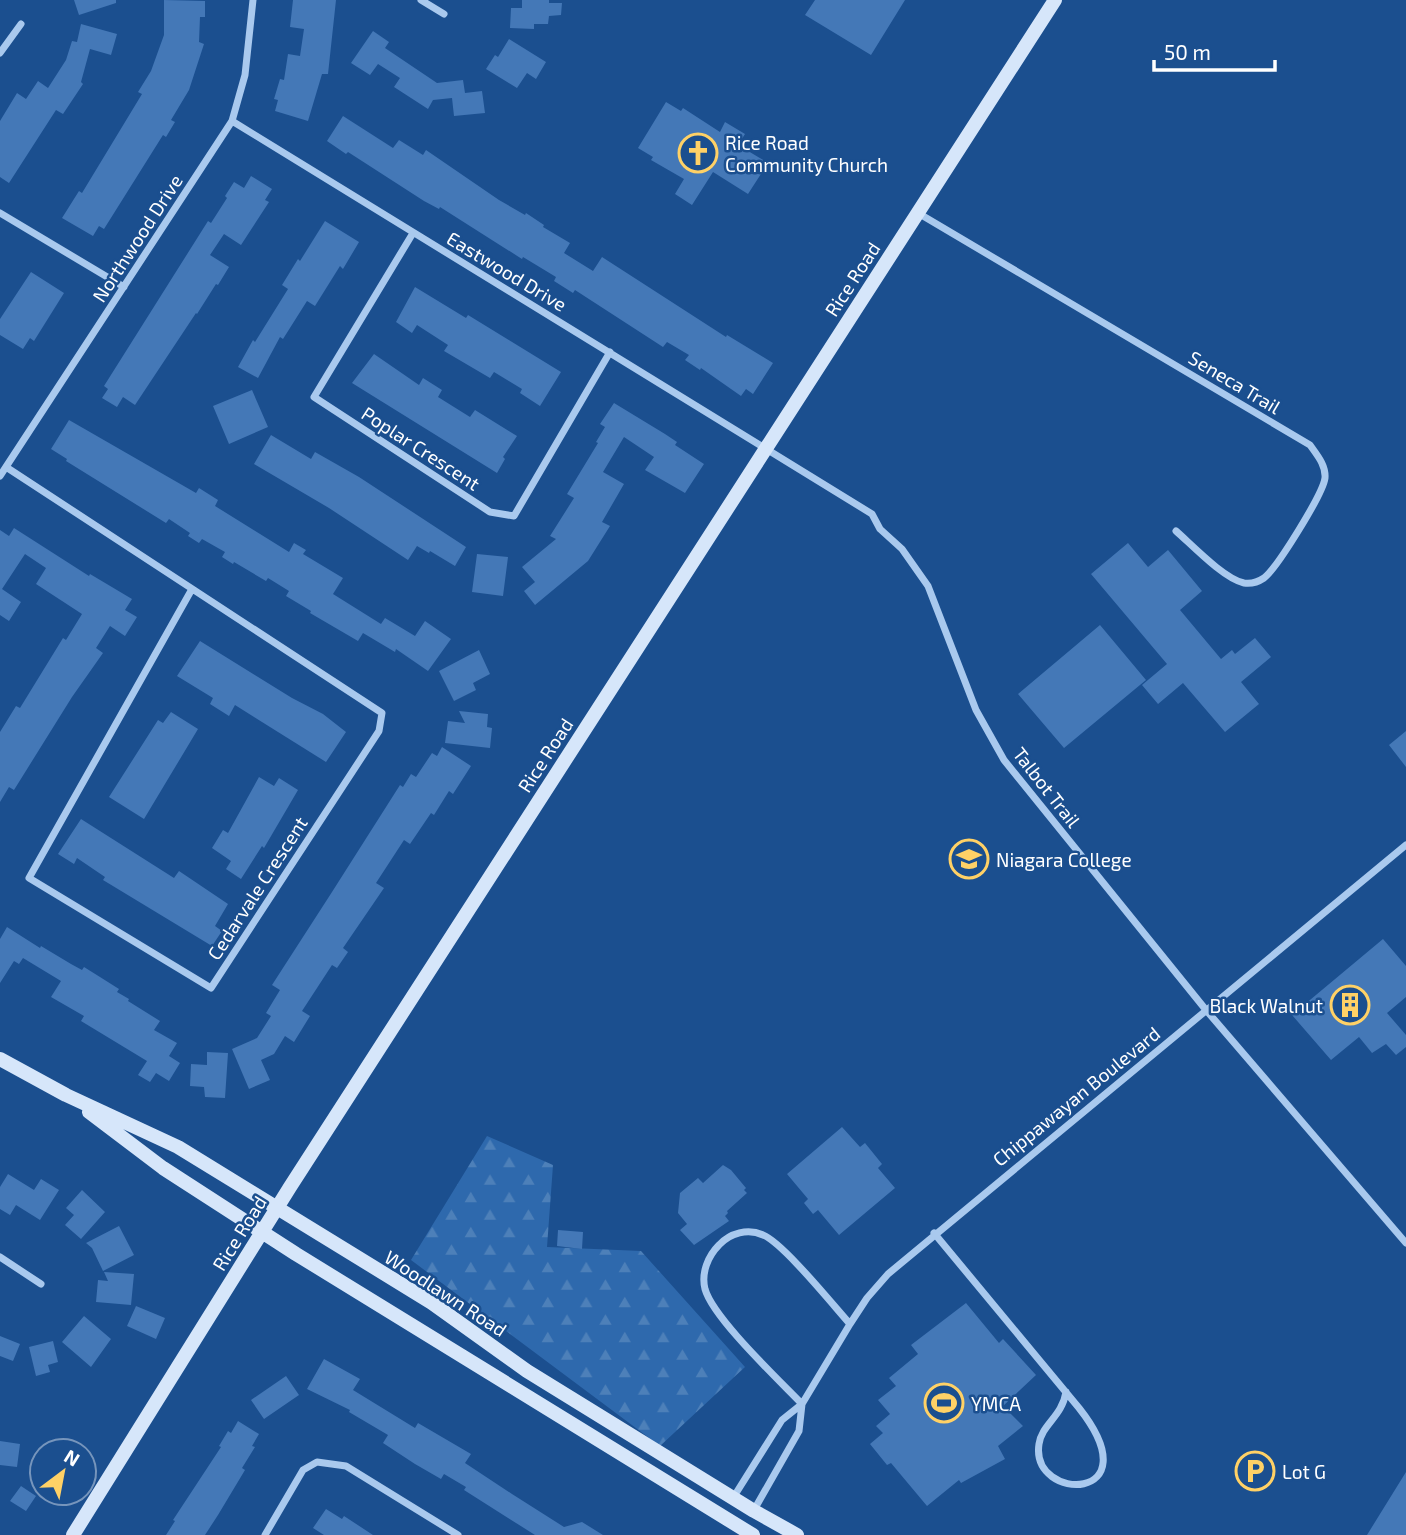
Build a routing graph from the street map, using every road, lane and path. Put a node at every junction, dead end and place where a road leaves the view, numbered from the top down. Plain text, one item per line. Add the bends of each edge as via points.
1 (253, 0) edge
2 (421, 0) edge
3 (1055, 0) edge
4 (444, 14) dead end
5 (21, 24) dead end
6 (0, 53) edge
7 (232, 121) junction
8 (0, 213) edge
9 (918, 213) junction
10 (413, 233) junction
11 (124, 287) junction
12 (610, 352) junction
13 (766, 449) junction
14 (6, 467) junction
15 (0, 476) edge
16 (1175, 531) dead end
17 (192, 589) junction
18 (1406, 845) edge
19 (1206, 1010) junction
20 (0, 1059) edge
21 (66, 1095) junction
22 (277, 1208) junction
23 (262, 1231) junction
24 (934, 1233) junction
25 (1406, 1243) edge
26 (0, 1257) edge
27 (41, 1284) dead end
28 (850, 1324) junction
29 (1066, 1392) junction
30 (802, 1404) junction
31 (733, 1497) junction
32 (754, 1511) junction
33 (73, 1535) edge
34 (265, 1535) edge
35 (458, 1535) edge
36 (753, 1535) edge
37 (797, 1535) edge

1 - 7 street, Northwood Drive via 245,75
2 - 4 street
3 - 9 main road, Rice Road
5 - 6 street
7 - 10 street, Eastwood Drive
7 - 11 street, Northwood Drive
8 - 11 street
9 - 13 main road, Rice Road
9 - 16 street, Seneca Trail via 1310,445 1321,459 1322,491 1271,570 1255,583 1228,575
10 - 12 street, Eastwood Drive
10 - 12 street, Poplar Crescent via 314,397 490,512 514,516
11 - 14 street, Northwood Drive
12 - 13 street, Eastwood Drive
13 - 19 street, Talbot Trail via 872,514 880,529 912,561 935,599 976,710 1004,760
13 - 22 main road, Rice Road
14 - 15 street, Northwood Drive
14 - 17 street, Cedarvale Crescent
17 - 17 street, Cedarvale Crescent via 29,878 211,988 379,731 382,713
18 - 19 street, Chippawayan Boulevard
19 - 24 street, Chippawayan Boulevard
19 - 25 street, Talbot Trail
20 - 21 main road, Woodlawn Road
21 - 22 main road, Woodlawn Road via 178,1147
21 - 23 main road, Woodlawn Road via 163,1168
22 - 23 main road, Rice Road
22 - 31 main road, Woodlawn Road via 432,1303 527,1371
23 - 33 main road, Rice Road
23 - 36 main road, Woodlawn Road
24 - 28 street, Chippawayan Boulevard via 888,1274
24 - 29 street
26 - 27 street
28 - 30 street, Chippawayan Boulevard
28 - 30 street via 764,1235 727,1236 714,1250 704,1269 705,1289 715,1307
29 - 29 street via 1094,1426 1105,1459 1093,1479 1075,1486 1050,1476 1039,1455 1043,1433 1059,1413
30 - 31 street, Chippawayan Boulevard via 782,1420
30 - 32 street, Chippawayan Boulevard via 799,1431
31 - 32 main road, Woodlawn Road
32 - 37 main road, Woodlawn Road
34 - 35 street via 303,1470 317,1462 346,1466

